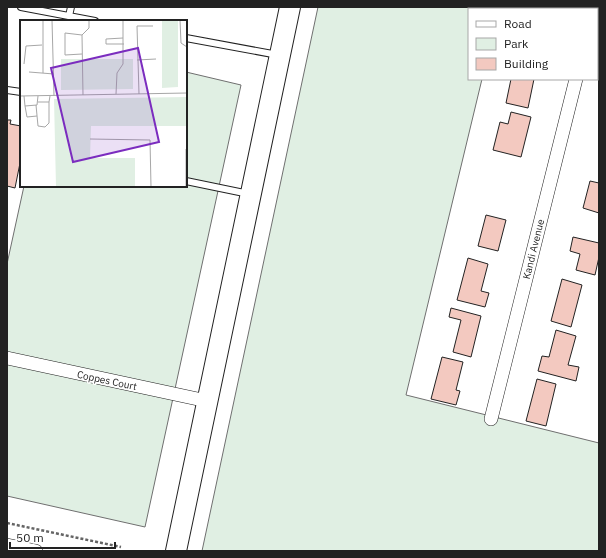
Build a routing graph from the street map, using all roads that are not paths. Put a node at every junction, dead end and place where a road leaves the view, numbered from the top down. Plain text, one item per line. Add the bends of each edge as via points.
1 (21, 7) edge
2 (71, 7) edge
3 (290, 7) edge
4 (69, 16) junction
5 (90, 20) edge
6 (187, 38) edge
7 (279, 55) junction
8 (576, 80) edge
9 (7, 90) edge
10 (20, 92) edge
11 (187, 181) edge
12 (250, 194) junction
13 (7, 358) edge
14 (207, 401) junction
15 (491, 419) dead end
16 (7, 545) edge
17 (36, 551) edge
18 (176, 551) edge

1 - 4 lane
2 - 4 lane
3 - 7 main road
4 - 5 lane
6 - 7 lane
7 - 12 main road
8 - 15 street, Kandi Avenue
9 - 10 lane
11 - 12 lane
12 - 14 main road
13 - 14 street, Coppes Court
14 - 18 main road
16 - 17 street

